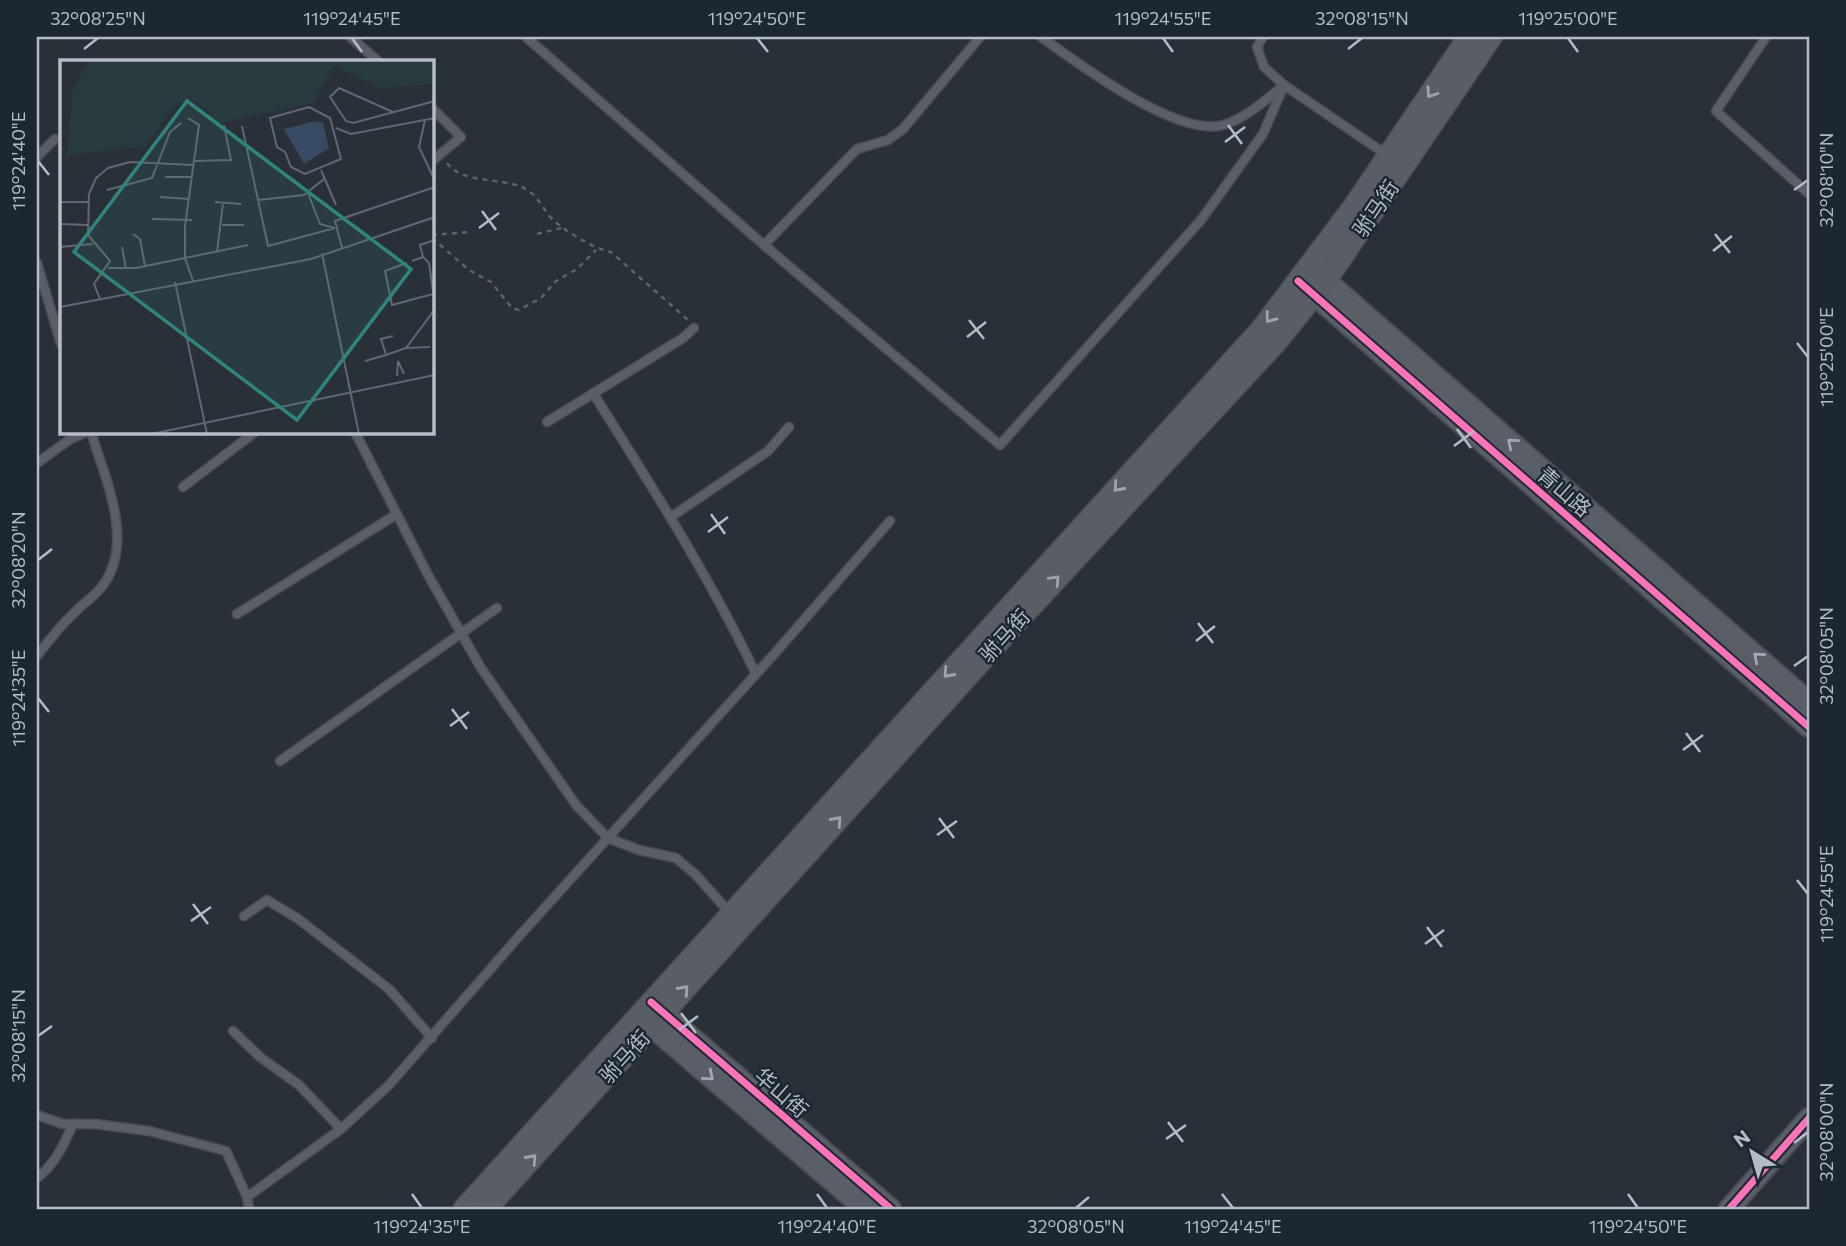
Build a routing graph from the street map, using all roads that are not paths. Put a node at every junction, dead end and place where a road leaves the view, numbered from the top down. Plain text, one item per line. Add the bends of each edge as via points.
1 (350, 37) edge
2 (526, 37) edge
3 (980, 37) edge
4 (1041, 37) edge
5 (1263, 37) edge
6 (1469, 37) edge
7 (1491, 37) edge
8 (1766, 37) edge
9 (378, 60) edge
10 (1284, 85) junction
11 (434, 110) edge
12 (55, 139) dead end
13 (37, 157) edge
14 (434, 159) edge
15 (1396, 161) junction
16 (1809, 194) edge
17 (764, 245) junction
18 (37, 263) edge
19 (1312, 280) junction
20 (694, 328) road end
21 (60, 341) edge
22 (593, 393) junction
23 (547, 422) dead end
24 (789, 427) dead end
25 (82, 434) edge
26 (92, 434) edge
27 (252, 434) edge
28 (356, 434) edge
29 (37, 463) edge
30 (183, 487) dead end
31 (397, 514) junction
32 (671, 517) junction
33 (890, 522) dead end
34 (497, 608) dead end
35 (237, 614) dead end
36 (461, 633) junction
37 (37, 656) edge
38 (756, 674) junction
39 (1809, 702) edge
40 (1809, 727) edge
41 (280, 761) dead end
42 (608, 838) junction
43 (244, 916) dead end
44 (736, 920) junction
45 (651, 1014) junction
46 (233, 1031) dead end
47 (432, 1038) junction
48 (37, 1115) edge
49 (1809, 1118) edge
50 (73, 1124) junction
51 (341, 1129) junction
52 (37, 1178) edge
53 (247, 1197) junction
54 (250, 1209) edge
55 (464, 1209) edge
56 (486, 1209) edge
57 (865, 1209) edge
58 (891, 1209) edge
59 (1729, 1209) edge

1 - 9 lane
2 - 17 lane
3 - 17 lane via 903,129 888,140 857,149
4 - 10 lane via 1127,96 1186,124 1221,126
5 - 10 lane via 1256,47 1264,67
6 -> 15 main road, 驸马街
7 - 15 main road, 驸马街
8 - 16 lane via 1716,111
10 - 15 lane
10 - 17 lane via 1263,134 1201,220 1000,445
11 - 14 lane via 461,137
12 - 13 lane
15 - 19 main road, 驸马街
18 - 21 lane
39 -> 19 street, 青山路
19 - 40 street, 青山路
19 - 44 main road, 驸马街 via 1276,342
20 - 22 lane
22 - 23 lane
22 - 32 lane
24 - 32 lane via 768,451
25 - 29 lane
26 - 37 lane via 116,520 117,545 110,573 100,589
27 - 30 lane
28 - 31 lane
31 - 35 lane
31 - 36 lane
32 - 38 lane
33 - 38 lane
34 - 36 lane
36 - 41 lane
36 - 42 lane via 576,805
38 - 42 lane
42 - 44 lane via 676,858
42 - 47 lane
43 - 47 lane via 267,900 297,918 389,989
44 - 45 main road, 驸马街
45 - 55 main road, 驸马街
56 -> 45 main road, 驸马街
45 -> 57 street, 华山街
45 - 58 street, 华山街
46 - 51 lane via 299,1084
47 - 51 lane
48 - 50 lane
49 - 59 street
50 - 52 lane via 62,1149
50 - 53 lane via 149,1131 226,1151
51 - 53 lane
53 - 54 lane

